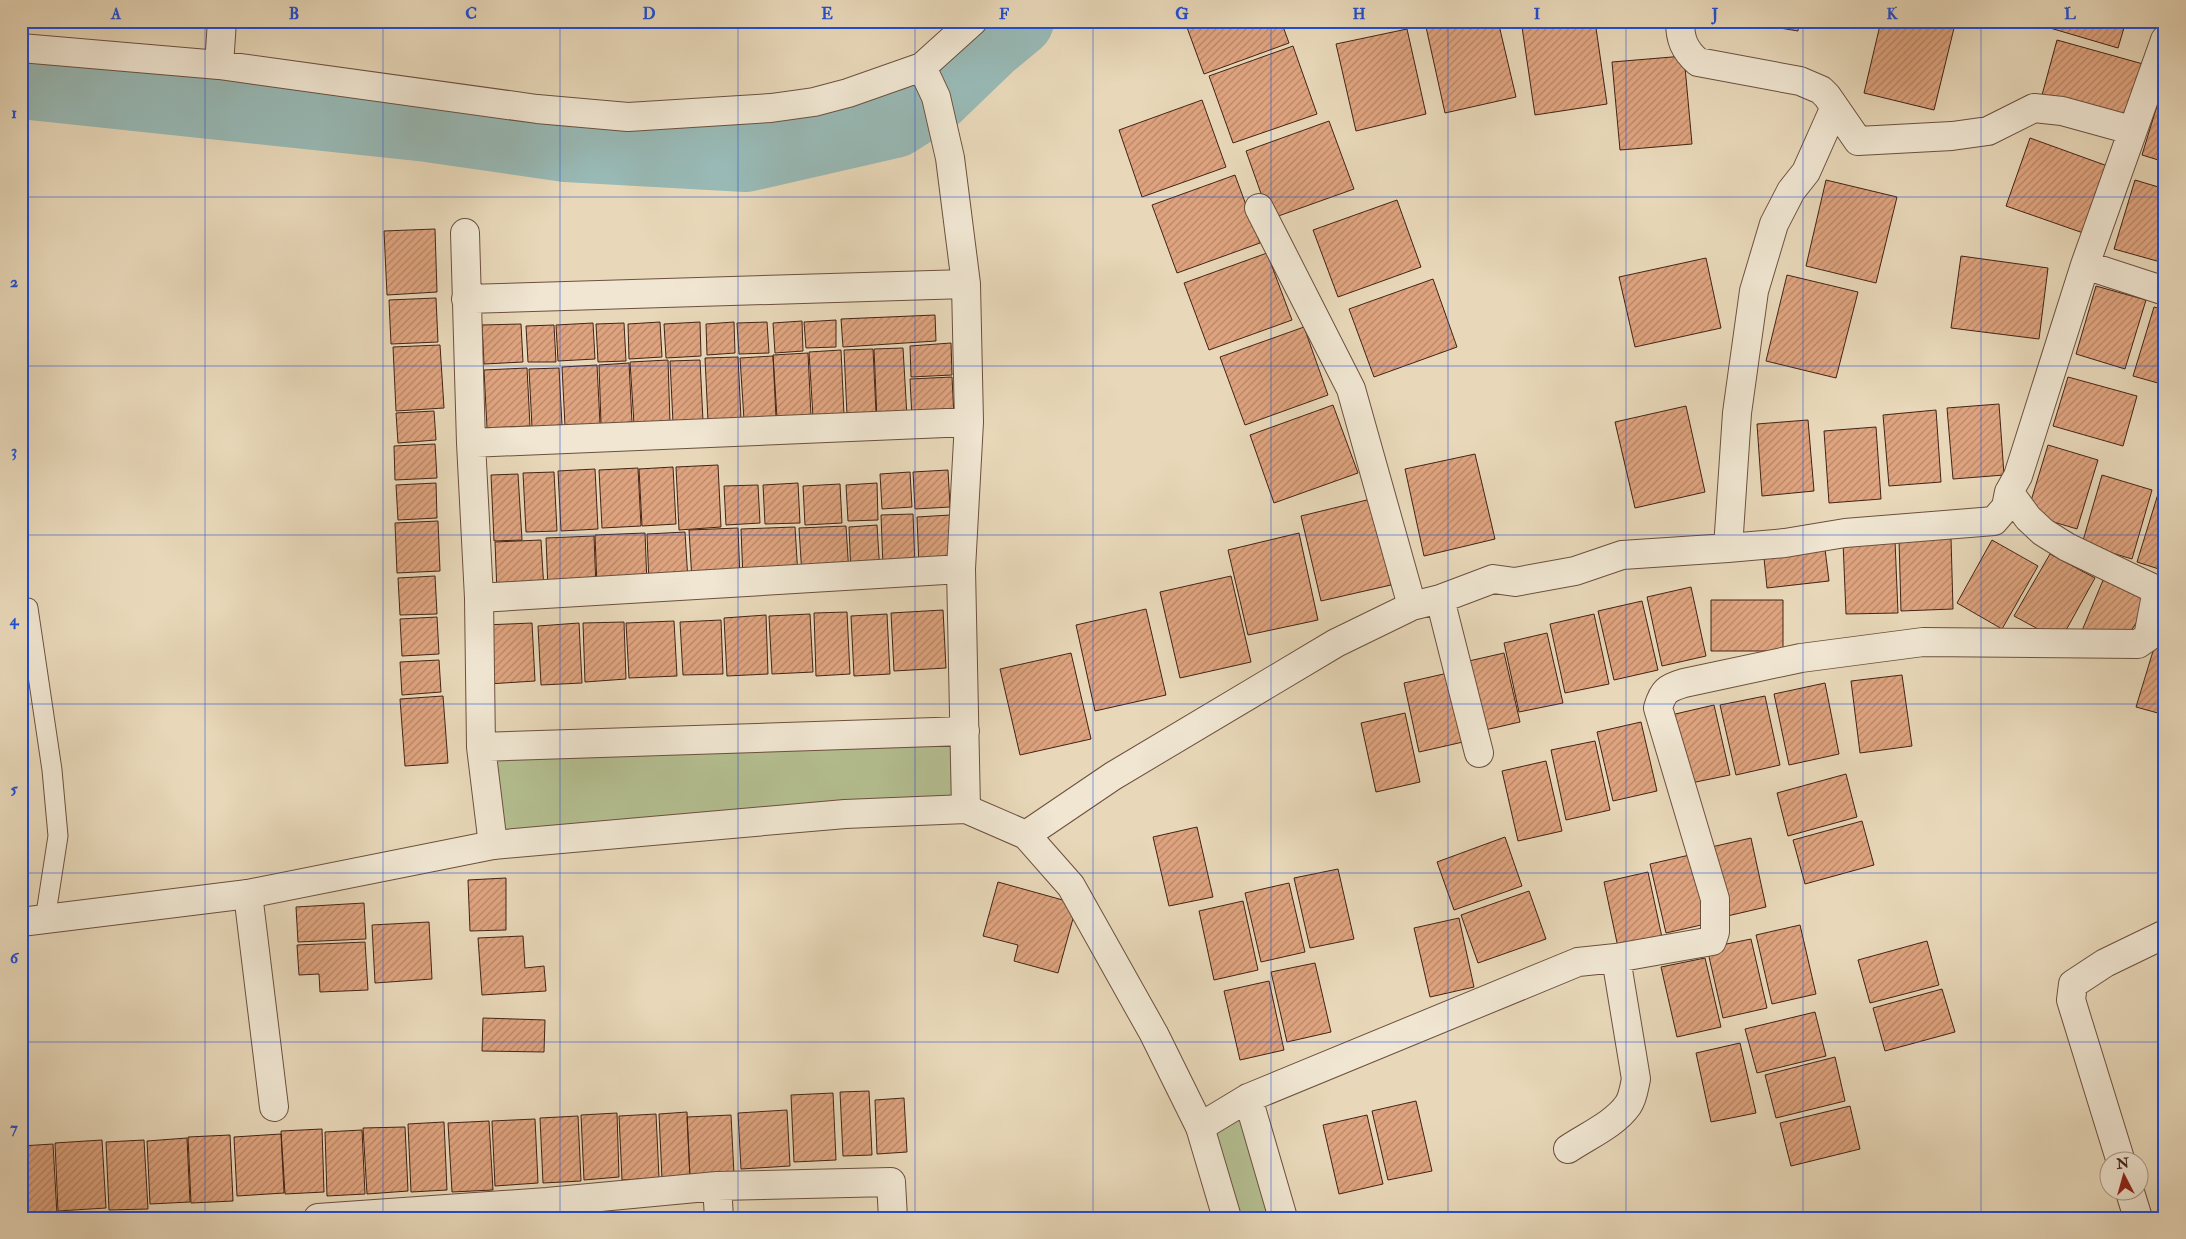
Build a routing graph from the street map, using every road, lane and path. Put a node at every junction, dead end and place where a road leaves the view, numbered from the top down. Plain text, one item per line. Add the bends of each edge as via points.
1 (222, 21) edge
2 (973, 21) edge
3 (1680, 21) edge
4 (2165, 40) edge
5 (21, 48) edge
6 (219, 65) junction
7 (922, 67) junction
8 (1834, 109) junction
9 (2131, 130) junction
10 (1259, 208) dead end
11 (465, 232) dead end
12 (2085, 265) junction
13 (966, 284) junction
14 (2165, 291) edge
15 (466, 299) junction
16 (969, 422) junction
17 (471, 443) junction
18 (2009, 492) junction
19 (1728, 548) junction
20 (961, 569) junction
21 (2161, 592) edge
22 (479, 598) junction
23 (1440, 599) junction
24 (1412, 606) junction
25 (28, 608) dead end
26 (965, 731) junction
27 (481, 748) junction
28 (1479, 753) dead end
29 (966, 809) junction
30 (1026, 835) junction
31 (493, 845) junction
32 (248, 894) junction
33 (33, 921) edge
34 (2165, 934) edge
35 (1616, 958) junction
36 (1248, 1098) junction
37 (274, 1107) dead end
38 (1200, 1127) junction
39 (1568, 1148) dead end
40 (2118, 1152) edge
41 (717, 1186) junction
42 (2133, 1202) edge
43 (547, 1210) edge
44 (371, 1216) edge
45 (318, 1218) edge
46 (719, 1218) edge
47 (893, 1218) edge
48 (1227, 1218) edge
49 (1283, 1218) edge
50 (2138, 1218) edge

1 - 6 street
2 - 7 street
3 - 8 street via 1688,54 1698,62 1800,81 1821,90
4 - 9 street
5 - 6 street
6 - 7 street via 538,109 628,117 771,108 814,102
7 - 13 street via 936,97 950,158
8 - 9 street via 1858,142 1988,131 2034,108 2062,111
8 - 19 street via 1806,172 1774,224 1754,291 1737,413
9 - 12 street
10 - 24 street via 1351,389
11 - 15 street
12 - 14 street
12 - 18 street via 2018,476
13 - 15 street
13 - 16 street
15 - 17 street
16 - 17 street
16 - 20 street
17 - 22 street
18 - 19 street via 2006,507 1994,521 1846,533
18 - 21 street via 2043,532
19 - 23 street via 1622,555 1575,571 1515,582 1493,579
20 - 22 street
20 - 26 street
21 - 35 street via 2148,637 2138,644 1923,642 1801,658 1668,688 1661,696 1658,708 1715,899 1715,932 1712,942
22 - 27 street
23 - 24 street
23 - 28 street
24 - 30 street via 1336,643 1130,766
25 - 33 lane via 52,770 58,836
26 - 27 street
26 - 29 street
27 - 31 street
29 - 30 street
29 - 31 street via 845,814
30 - 38 street via 1071,886 1154,1034
31 - 32 street
32 - 33 street
32 - 37 street
34 - 40 street via 2105,963 2073,984 2071,1000
35 - 36 street via 1563,967
35 - 39 street via 1636,1079 1634,1093 1621,1113
36 - 38 street
36 - 49 street
38 - 48 street
41 - 43 street
41 - 46 street
41 - 47 street via 891,1182
42 - 50 street
43 - 44 street
44 - 45 street

